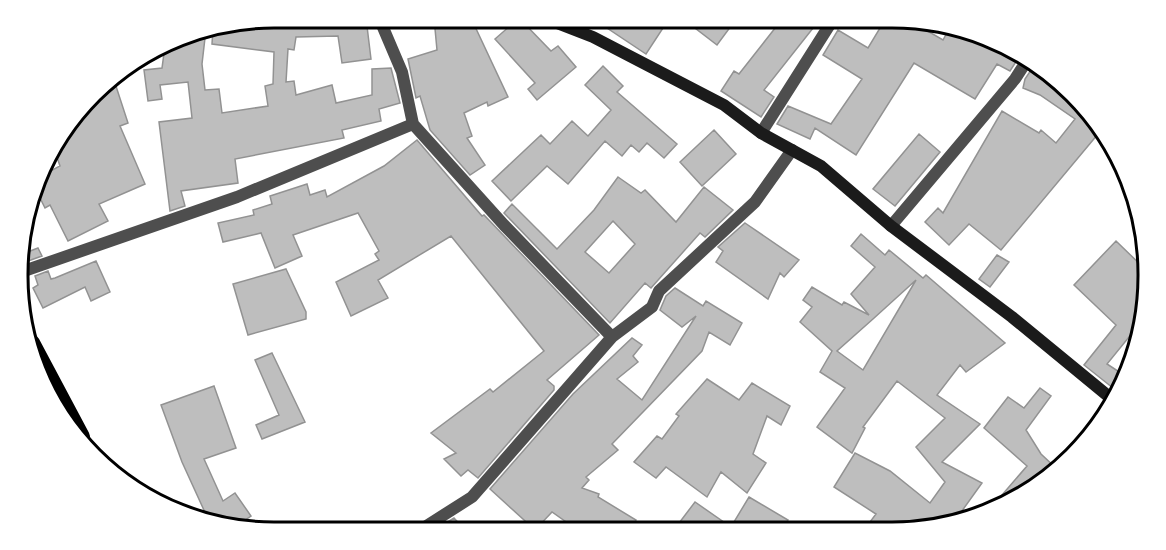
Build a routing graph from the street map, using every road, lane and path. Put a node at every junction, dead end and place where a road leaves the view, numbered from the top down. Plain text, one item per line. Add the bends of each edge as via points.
1 (383, 28) edge
2 (572, 28) edge
3 (828, 28) edge
4 (1023, 67) edge
5 (412, 124) junction
6 (761, 132) junction
7 (792, 150) junction
8 (891, 226) junction
9 (28, 269) edge
10 (612, 338) junction
11 (1106, 394) edge
12 (432, 522) edge

1 - 5 street via 402,72
2 - 6 street via 724,105
3 - 6 street
4 - 8 street
5 - 9 street via 237,196
5 - 10 street
6 - 7 street
7 - 8 street via 821,166
7 - 10 street via 755,202 659,291 652,307
8 - 11 street
10 - 12 street via 472,497

